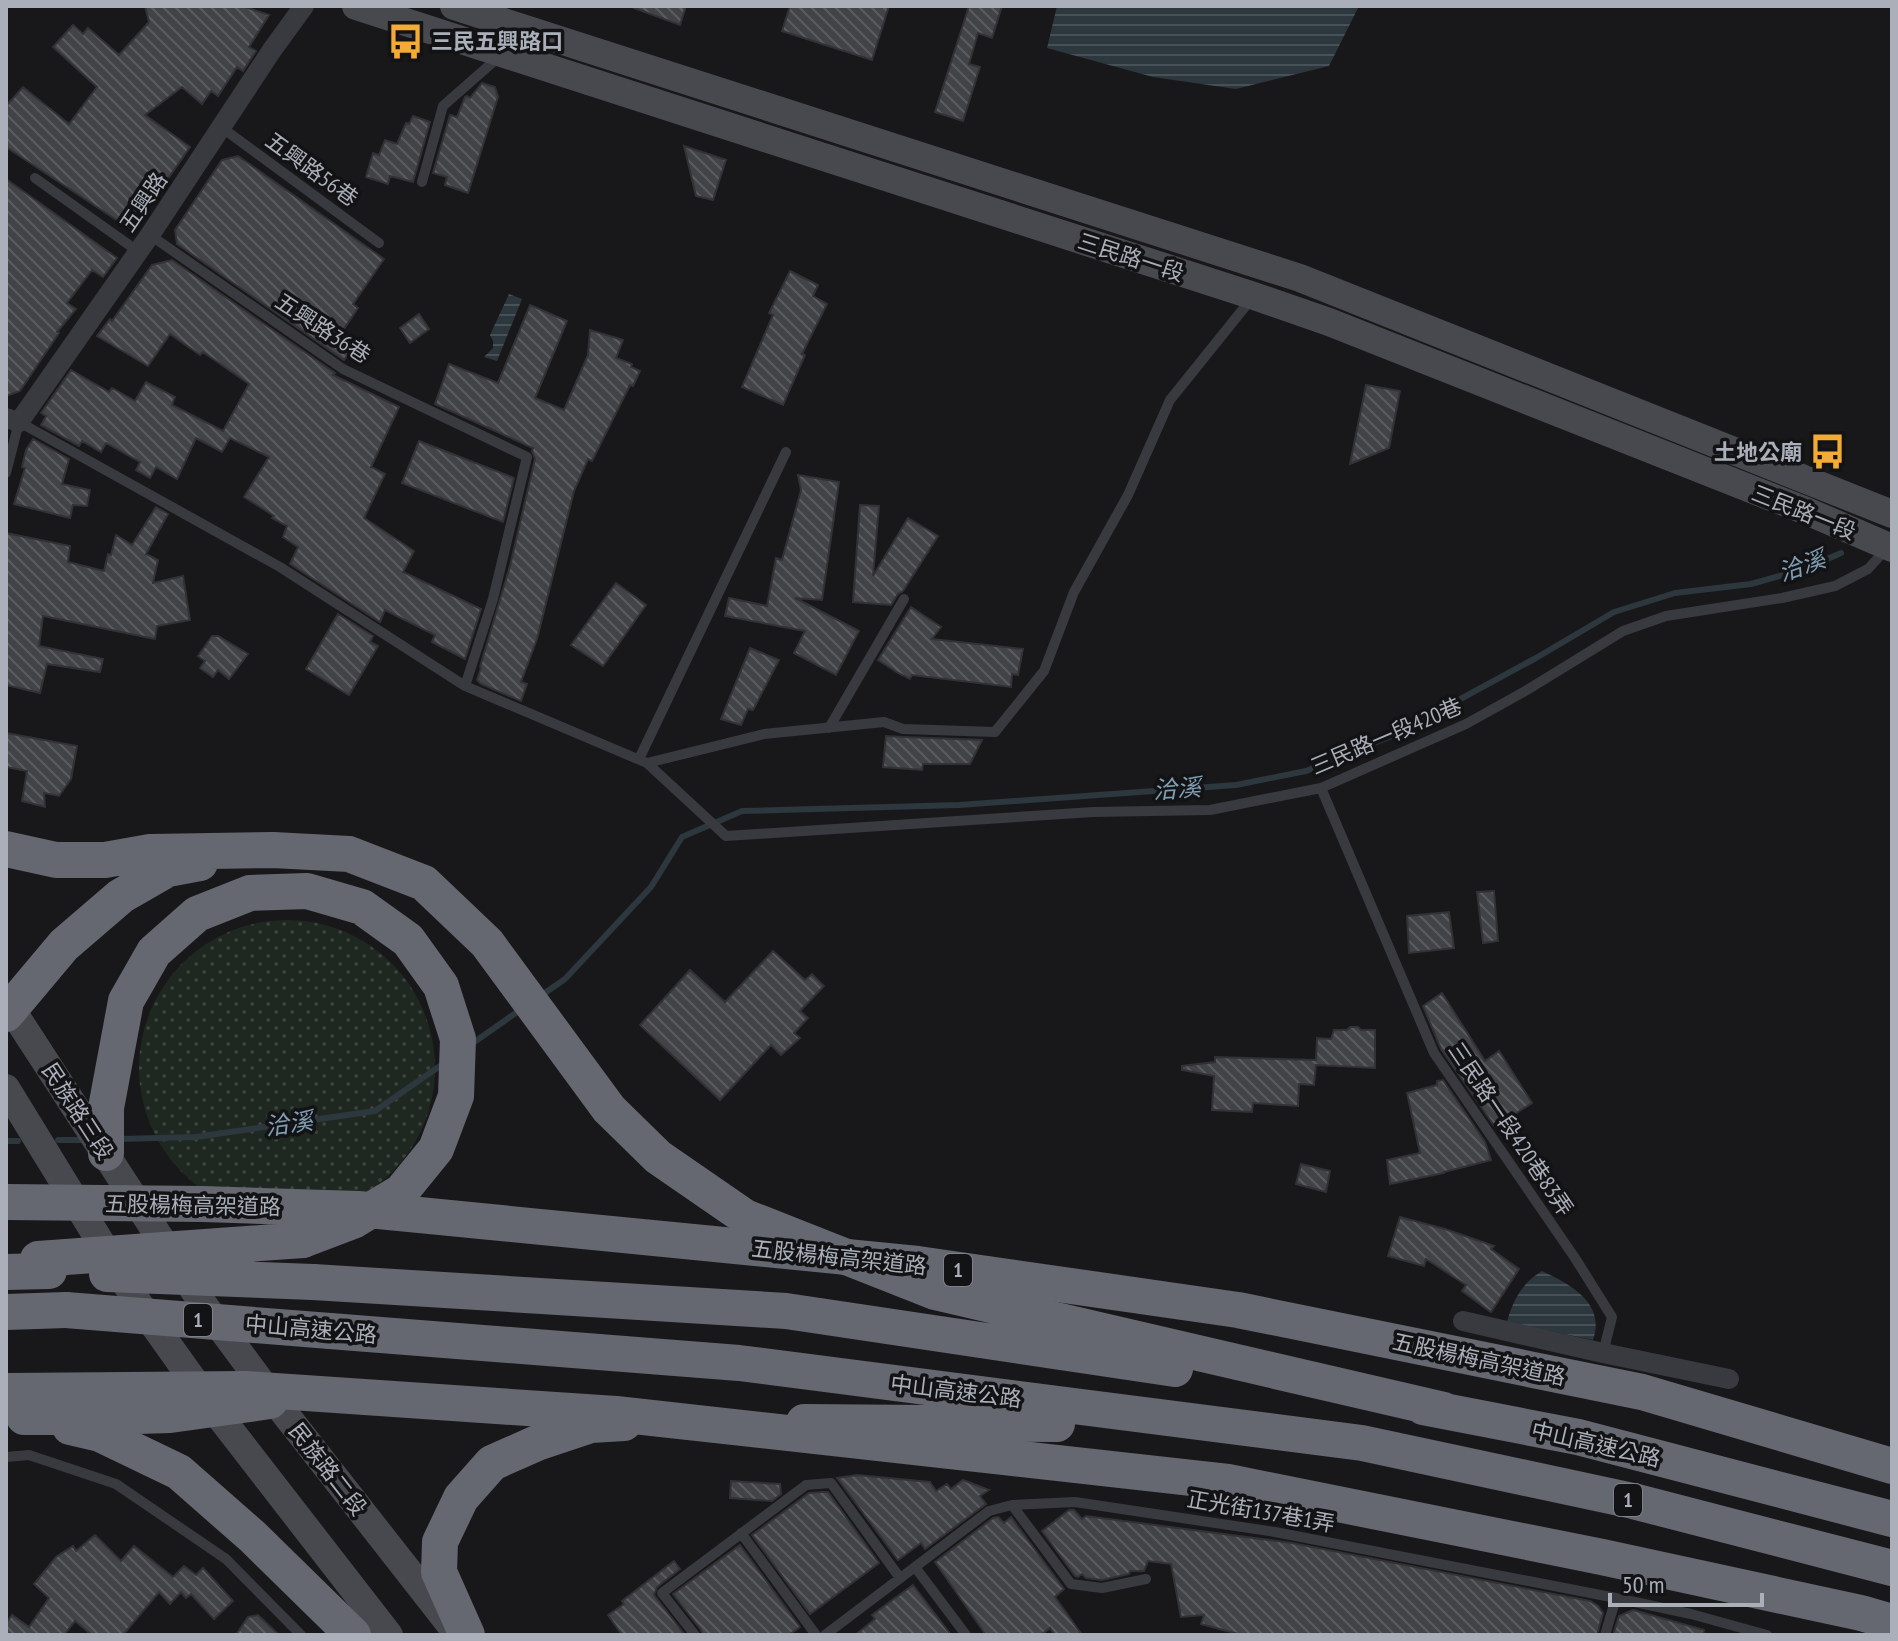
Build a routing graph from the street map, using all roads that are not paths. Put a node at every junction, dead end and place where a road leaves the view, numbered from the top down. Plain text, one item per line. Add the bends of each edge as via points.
1 (304, 6) edge
2 (356, 6) edge
3 (454, 6) edge
4 (503, 54) junction
5 (221, 127) junction
6 (35, 178) dead end
7 (422, 182) dead end
8 (379, 243) dead end
9 (144, 244) junction
10 (1254, 296) junction
11 (13, 420) edge
12 (786, 452) dead end
13 (6, 473) edge
14 (1892, 514) edge
15 (1891, 545) edge
16 (904, 599) dead end
17 (465, 686) junction
18 (829, 728) junction
19 (643, 761) junction
20 (1321, 788) junction
21 (6, 849) edge
22 (273, 850) junction
23 (7, 1008) edge
24 (6, 1088) edge
25 (106, 1153) junction
26 (6, 1202) edge
27 (25, 1267) edge
28 (201, 1301) joint
29 (6, 1312) edge
30 (1463, 1321) dead end
31 (1603, 1353) junction
32 (1729, 1379) dead end
33 (275, 1401) junction
34 (12, 1407) edge
35 (213, 1408) junction
36 (1444, 1410) junction
37 (649, 1421) junction
38 (1362, 1443) junction
39 (6, 1457) edge
40 (1892, 1466) edge
41 (1012, 1505) junction
42 (1892, 1519) edge
43 (741, 1533) junction
44 (915, 1567) junction
45 (1892, 1568) edge
46 (900, 1578) junction
47 (1146, 1579) dead end
48 (1616, 1598) junction
49 (1892, 1622) edge
50 (301, 1635) edge
51 (353, 1635) edge
52 (389, 1635) edge
53 (458, 1635) edge
54 (467, 1635) edge
55 (695, 1635) edge
56 (816, 1635) edge
57 (825, 1635) edge
58 (966, 1635) edge
59 (1605, 1635) edge
60 (1767, 1635) edge

1 - 5 street, 五興路
2 - 4 street, 三民路一段
3 - 14 street, 三民路一段 via 1300,278
4 - 7 lane via 443,106
4 - 10 street, 三民路一段
5 - 8 lane, 五興路56巷
5 - 9 street, 五興路
6 - 9 lane, 五興路36巷
9 - 11 street, 五興路
9 - 17 lane, 五興路36巷 via 343,369 527,457 493,599
10 - 15 street, 三民路一段
10 - 18 lane via 1170,400 1128,495 1074,592 1044,671 995,732 903,729 884,722
11 - 13 lane
11 - 17 lane, 三民路一段420巷 via 280,567
12 - 19 lane
15 - 20 lane, 三民路一段420巷 via 1868,569 1835,586 1666,616 1623,631 1466,724
16 - 18 lane
17 - 19 lane, 三民路一段420巷
18 - 19 lane via 764,734
19 - 20 lane, 三民路一段420巷 via 726,836 1093,812 1210,810
20 - 31 lane, 三民路一段420巷83弄 via 1434,1053 1612,1317
21 - 22 highway via 56,860
22 - 23 highway via 168,869 121,896 64,945
22 - 36 highway via 349,854 424,883 487,943 609,1109 658,1157 745,1217 935,1292
23 - 25 street, 民族路三段
24 - 35 street via 136,1300
25 - 27 highway, bridge via 106,1108 126,1001 154,952 197,914 250,893 307,891 362,907 408,940 441,986 458,1039 456,1096 436,1149 401,1192 353,1221 303,1240
25 - 28 street, 民族路三段
26 - 40 highway, 五股楊梅高架道路 / 1, bridge via 358,1209 918,1264 1238,1310 1627,1389
27 - 36 highway, 中山高速公路 / 1, bridge via 786,1311
28 - 33 street, 民族路二段
29 - 38 highway, 中山高速公路 / 1, bridge via 66,1310 739,1363
30 - 31 street
31 - 32 street
33 - 35 highway
33 - 37 highway
33 - 53 street, 民族路二段
34 - 35 highway via 102,1417
34 - 49 highway, bridge via 246,1389 616,1414 1228,1482
34 - 51 highway via 100,1434 179,1472
35 - 52 street
36 - 42 highway, 中山高速公路 / 1 via 1578,1437
37 - 38 highway via 1039,1423
37 - 54 highway via 591,1425 537,1443 492,1463 461,1498 440,1542 439,1572
38 - 45 highway, 中山高速公路 / 1 via 1633,1501
39 - 50 lane via 29,1455 116,1484 226,1559
41 - 44 lane, 正光街137巷1弄 via 989,1511
41 - 47 lane via 1071,1584 1102,1588
41 - 48 lane, 正光街137巷1弄 via 1075,1502 1275,1532
43 - 46 lane via 806,1485 831,1483
43 - 55 lane via 662,1593
43 - 56 lane
44 - 46 lane, 正光街137巷1弄
44 - 58 lane
46 - 57 lane, 正光街137巷1弄
48 - 59 lane
48 - 60 lane, 正光街137巷1弄

